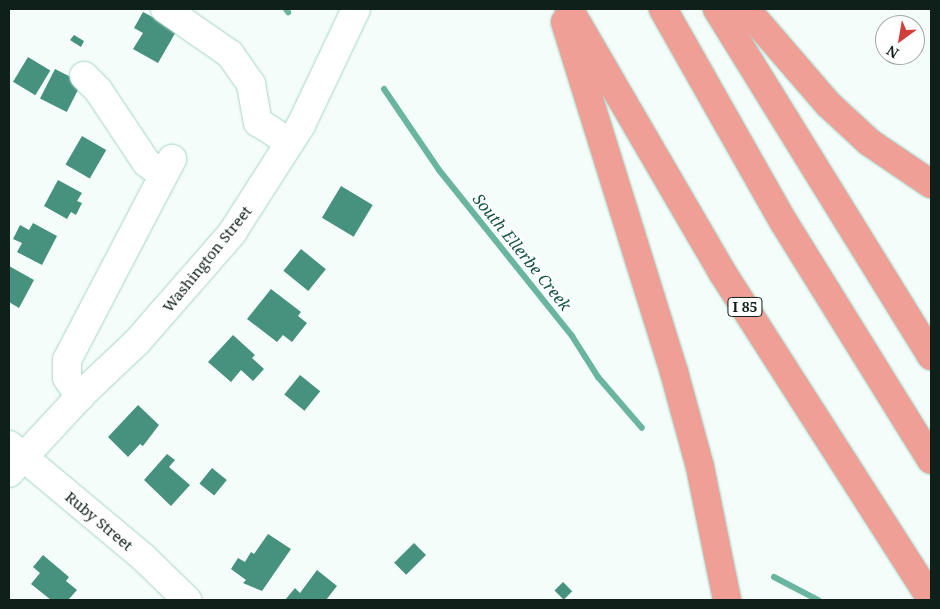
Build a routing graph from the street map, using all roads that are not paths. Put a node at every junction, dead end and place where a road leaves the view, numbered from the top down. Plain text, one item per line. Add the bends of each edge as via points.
1 (165, 9) edge
2 (356, 9) edge
3 (560, 9) edge
4 (569, 9) edge
5 (663, 9) edge
6 (717, 9) edge
7 (746, 9) edge
8 (84, 76) dead end
9 (290, 143) junction
10 (931, 184) edge
11 (931, 356) edge
12 (80, 396) junction
13 (13, 458) edge
14 (931, 460) edge
15 (931, 599) edge
16 (187, 600) edge
17 (727, 600) edge

1 - 9 street via 230,54 251,84 258,122
2 - 9 street, Washington Street via 328,72
3 - 17 highway via 674,372 700,467
4 - 15 highway, I 85 via 722,272
5 - 14 highway via 783,222
6 - 11 highway
7 - 10 highway via 828,104 869,142
8 - 12 street via 98,90 146,162 168,168 67,360 67,378
9 - 12 street, Washington Street via 232,233 183,293
12 - 13 street, Washington Street
13 - 16 street, Ruby Street via 143,557

